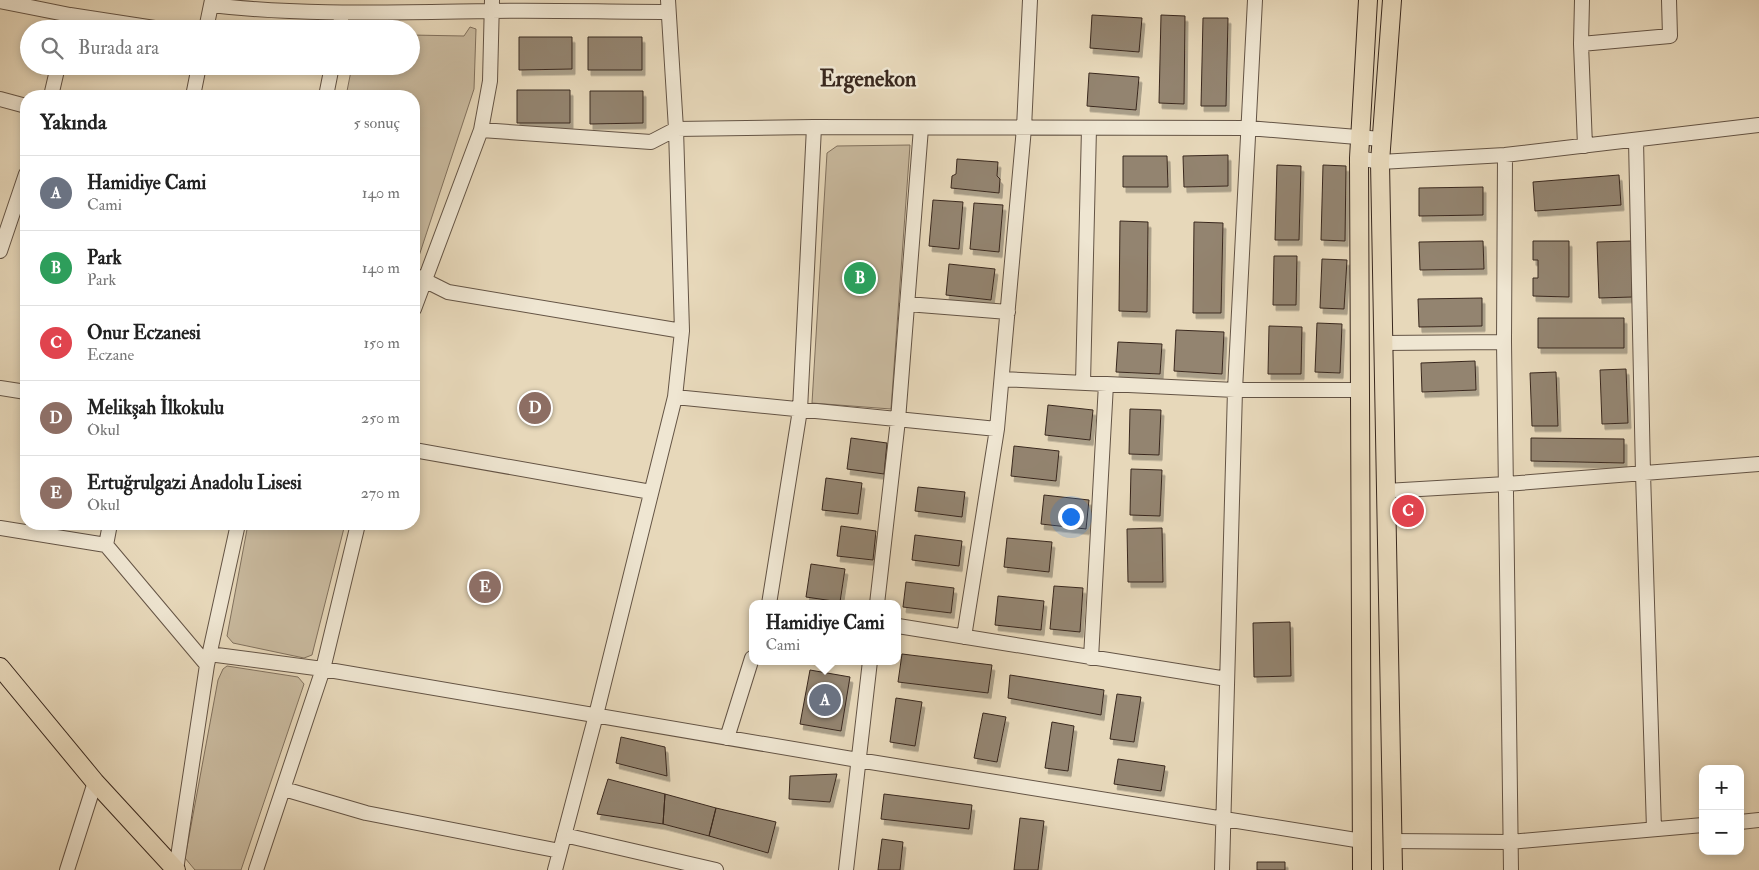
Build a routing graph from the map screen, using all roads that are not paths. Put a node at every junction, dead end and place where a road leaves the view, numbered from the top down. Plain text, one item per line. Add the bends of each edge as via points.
1 (1030, 0) edge
2 (1255, 0) edge
3 (1368, 0) edge
4 (1392, 0) edge
5 (1582, 0) edge
6 (1670, 0) edge
7 (0, 2) edge
8 (212, 2) edge
9 (492, 6) edge
10 (668, 6) edge
11 (342, 14) junction
12 (70, 15) junction
13 (69, 20) edge
14 (102, 20) edge
15 (208, 20) edge
16 (341, 20) edge
17 (1581, 44) junction
18 (56, 75) edge
19 (197, 75) edge
20 (330, 75) edge
21 (52, 90) edge
22 (194, 90) edge
23 (327, 90) edge
24 (0, 99) edge
25 (20, 104) edge
26 (1759, 125) edge
27 (814, 127) junction
28 (921, 128) junction
29 (1024, 128) junction
30 (1088, 128) junction
31 (1248, 128) junction
32 (676, 129) junction
33 (481, 130) junction
34 (1360, 136) junction
35 (1381, 139) junction
36 (1636, 140) junction
37 (1585, 146) junction
38 (1505, 155) junction
39 (1359, 158) junction
40 (1380, 162) junction
41 (20, 192) edge
42 (0, 251) edge
43 (420, 276) edge
44 (420, 278) edge
45 (908, 304) junction
46 (1008, 312) junction
47 (682, 331) junction
48 (1383, 342) junction
49 (1504, 342) junction
50 (1002, 379) junction
51 (1083, 383) junction
52 (1106, 384) junction
53 (0, 388) edge
54 (1235, 390) junction
55 (1360, 390) junction
56 (20, 391) edge
57 (675, 397) junction
58 (800, 410) junction
59 (898, 420) junction
60 (997, 429) junction
61 (420, 451) edge
62 (1759, 464) edge
63 (1643, 473) junction
64 (1506, 484) junction
65 (1386, 491) junction
66 (651, 492) junction
67 (0, 528) edge
68 (109, 530) edge
69 (237, 530) edge
70 (357, 530) edge
71 (106, 545) junction
72 (770, 600) edge
73 (877, 600) edge
74 (901, 626) edge
75 (964, 637) junction
76 (1091, 658) junction
77 (208, 659) junction
78 (750, 665) edge
79 (870, 665) edge
80 (0, 667) edge
81 (323, 669) junction
82 (1227, 679) junction
83 (596, 715) junction
84 (727, 738) junction
85 (858, 760) junction
86 (95, 782) junction
87 (284, 789) junction
88 (1223, 820) junction
89 (1759, 820) edge
90 (1744, 822) edge
91 (1699, 825) edge
92 (1654, 830) junction
93 (564, 836) junction
94 (1362, 841) junction
95 (1392, 841) junction
96 (1510, 842) junction
97 (560, 851) junction
98 (67, 870) edge
99 (176, 870) edge
100 (256, 870) edge
101 (555, 870) edge
102 (716, 870) edge
103 (846, 870) edge
104 (1222, 870) edge
105 (1362, 870) edge
106 (1393, 870) edge
107 (1511, 870) edge

1 - 29 street
2 - 31 street
3 - 34 main road
4 - 35 main road
5 - 17 street
6 - 17 street via 1670,36
7 - 12 street
8 - 11 street via 252,10
8 - 15 street
9 - 10 street
9 - 11 street
9 - 33 street via 490,81
10 - 32 street
11 - 16 street
12 - 13 street
12 - 14 street
17 - 37 street
18 - 21 street
19 - 22 street
20 - 23 street
24 - 25 street
26 - 36 street
27 - 28 street
27 - 32 street
27 - 58 street
28 - 29 street
28 - 45 street
29 - 30 street
29 - 46 street
30 - 31 street
30 - 51 street
31 - 34 street
31 - 54 street
32 - 33 street via 651,142
32 - 47 street
33 - 43 street
34 - 35 street
34 - 39 main road
35 - 40 main road
36 - 37 street
36 - 63 street
37 - 38 street
38 - 40 street
38 - 49 street
39 - 40 street
39 - 55 main road
40 - 48 main road
41 - 42 street
44 - 47 street via 448,292
45 - 46 street
45 - 59 street
46 - 50 street
47 - 57 street
48 - 49 street
48 - 65 main road
49 - 64 street
50 - 51 street
50 - 60 street
51 - 52 street
52 - 54 street
52 - 76 street
53 - 56 street
54 - 55 street
54 - 82 street
55 - 94 main road
57 - 58 street
57 - 66 street
58 - 59 street
58 - 72 street
59 - 60 street
59 - 73 street
60 - 75 street
61 - 66 street
62 - 63 street
63 - 64 street
63 - 92 street
64 - 65 street
64 - 96 street
65 - 95 main road
66 - 83 street
67 - 71 street
68 - 71 street
69 - 77 street
70 - 81 street
71 - 77 street
74 - 75 street
75 - 76 street
76 - 82 street
77 - 81 street
77 - 99 street
78 - 84 street
79 - 85 street
80 - 86 main road
81 - 83 street
81 - 87 street
82 - 88 street
83 - 84 street
83 - 93 street
84 - 85 street
85 - 88 street
85 - 103 street
86 - 98 street
86 - 99 main road
87 - 97 street via 402,821
87 - 100 street
88 - 94 street
88 - 104 street
89 - 90 street
91 - 92 street
92 - 96 street
93 - 97 street
93 - 102 street
94 - 105 main road
95 - 96 street
95 - 106 main road
96 - 107 street
97 - 101 street

